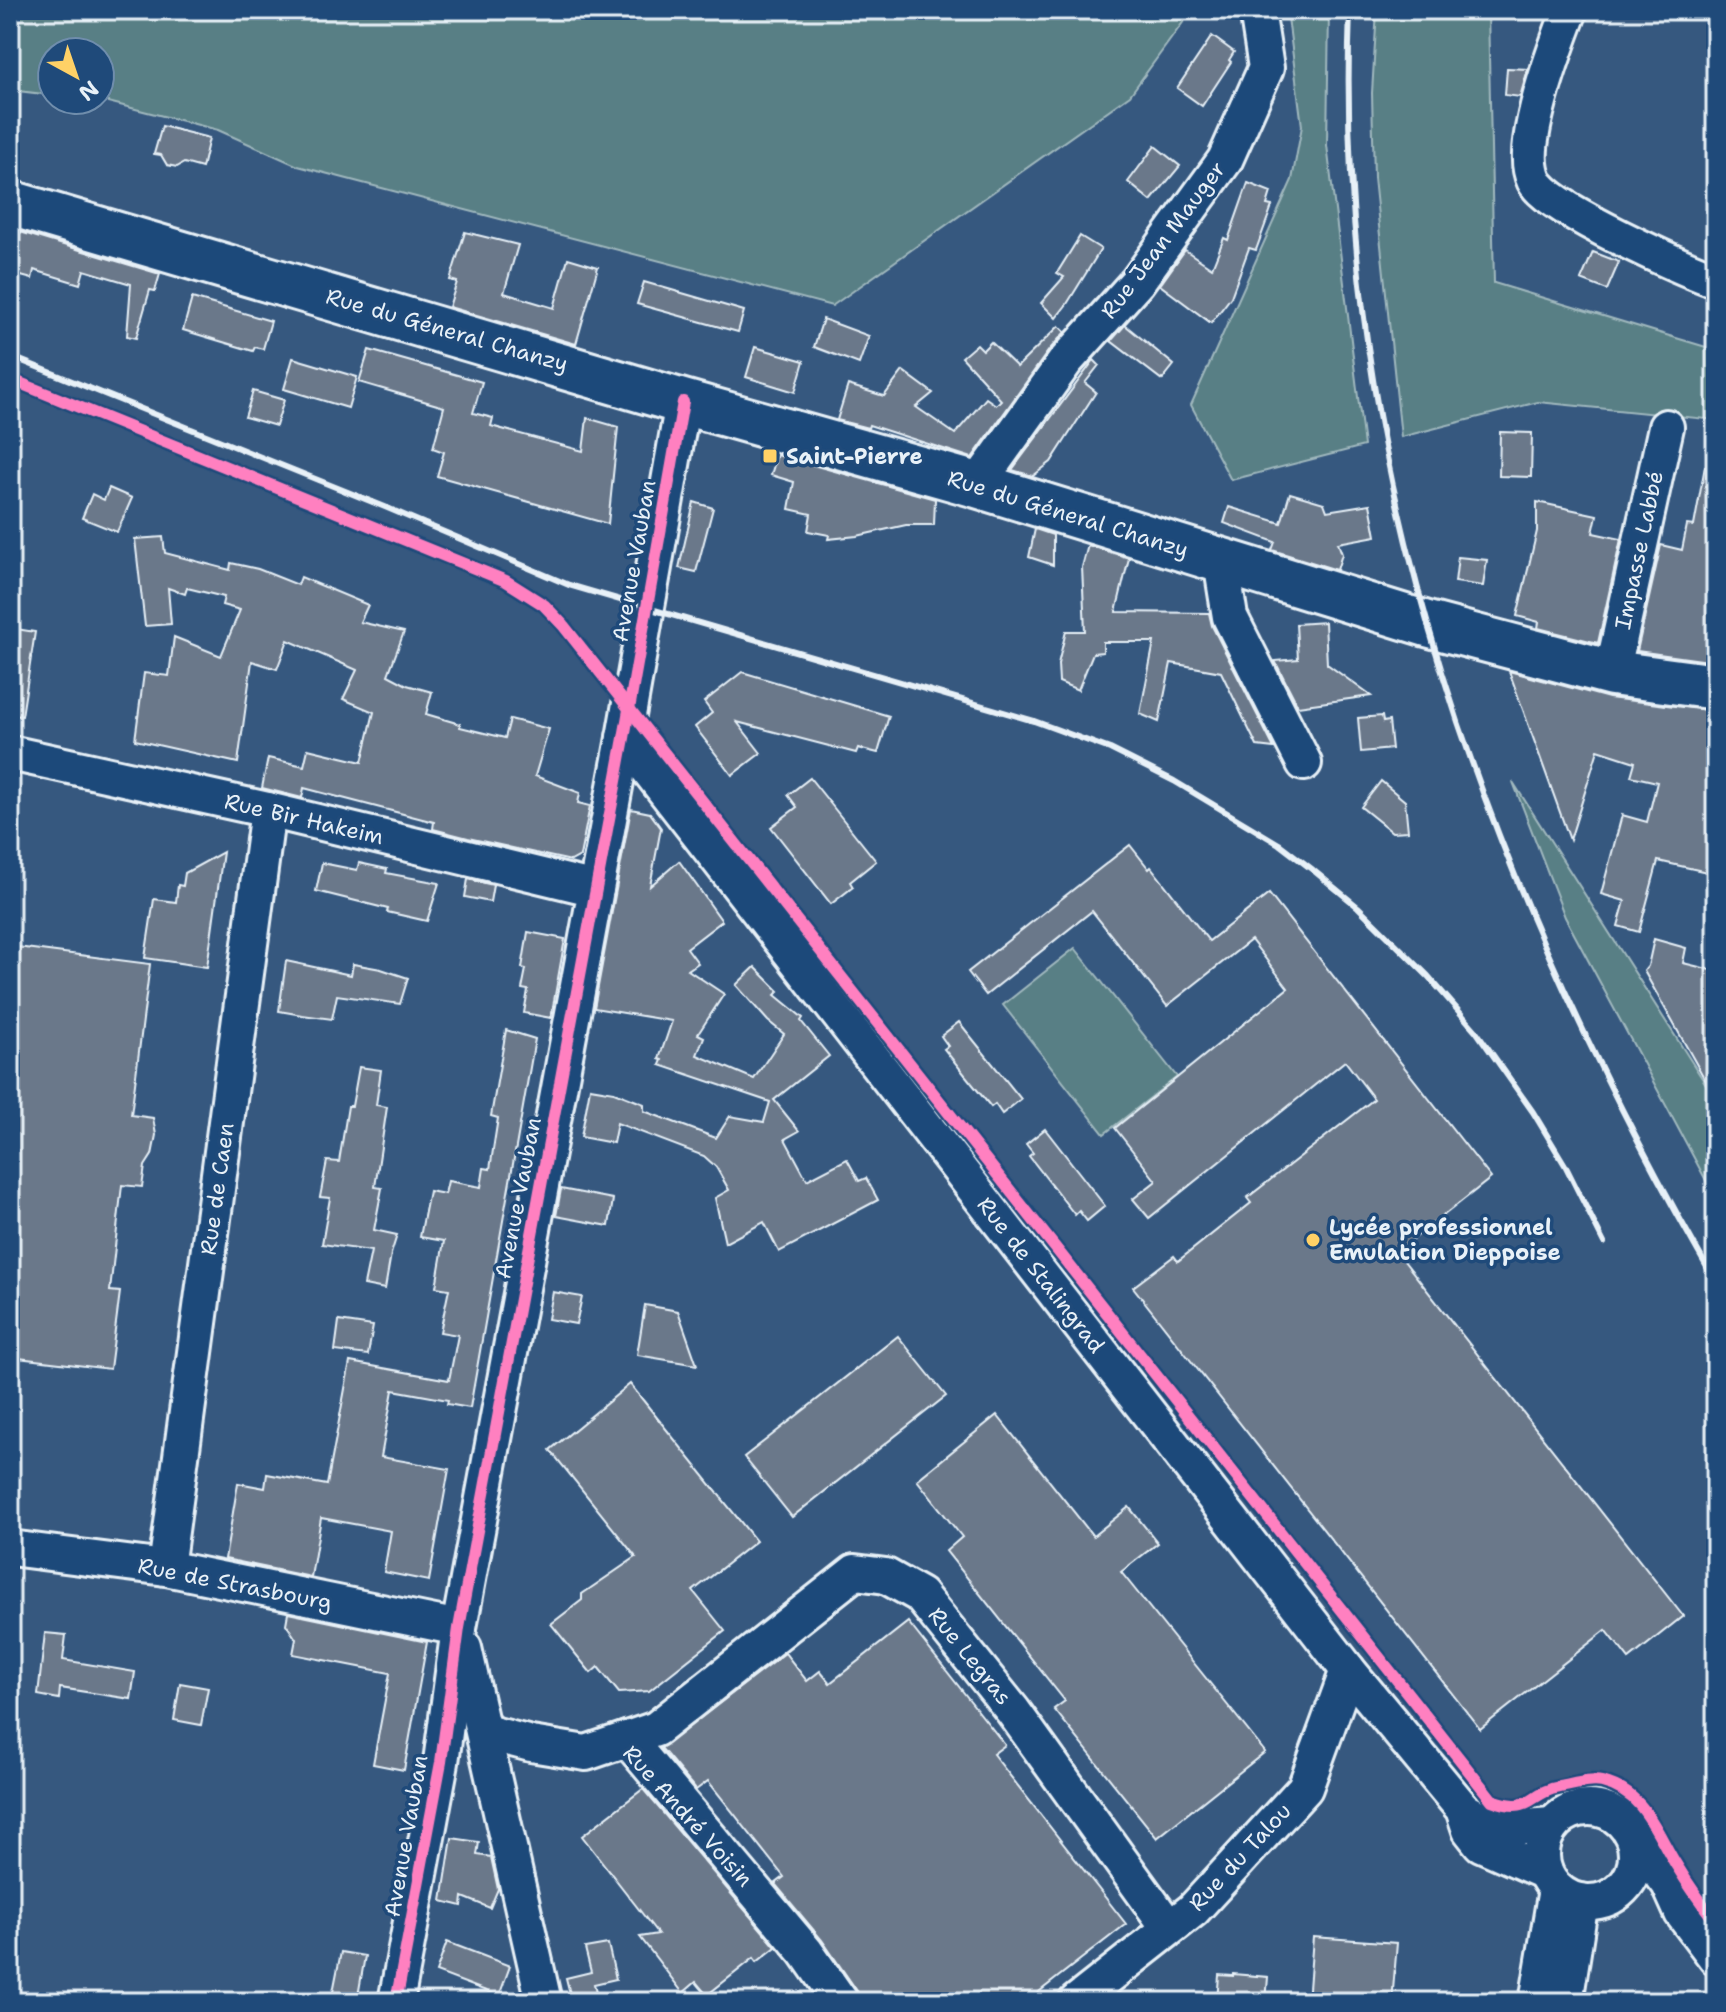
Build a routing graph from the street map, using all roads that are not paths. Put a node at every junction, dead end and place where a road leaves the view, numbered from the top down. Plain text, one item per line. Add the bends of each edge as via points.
1 (1257, 10) edge
2 (1570, 10) edge
3 (10, 203) edge
4 (1716, 280) edge
5 (683, 402) junction
6 (1666, 427) dead end
7 (977, 485) junction
8 (1221, 561) junction
9 (1612, 673) junction
10 (1716, 687) edge
11 (624, 738) junction
12 (10, 753) edge
13 (1304, 763) dead end
14 (268, 810) junction
15 (596, 889) junction
16 (10, 1548) edge
17 (166, 1568) junction
18 (459, 1628) junction
19 (1348, 1670) junction
20 (485, 1732) junction
21 (627, 1739) junction
22 (1463, 1809) junction
23 (1552, 1825) junction
24 (1634, 1838) junction
25 (1560, 1888) junction
26 (1619, 1891) junction
27 (1682, 1913) junction
28 (1169, 1928) junction
29 (1716, 1958) edge
30 (396, 2002) edge
31 (544, 2002) edge
32 (841, 2002) edge
33 (1076, 2002) edge
34 (1537, 2002) edge
35 (1565, 2002) edge

1 - 7 street, Rue Jean Mauger via 1266,68 1225,160 1137,282 1065,362
2 - 4 street via 1531,142 1536,185 1553,200
3 - 5 main road, Rue du Géneral Chanzy
5 - 7 main road, Rue du Géneral Chanzy
5 - 11 street, Avenue Vauban
6 - 9 street, Impasse Labbé
7 - 8 main road, Rue du Géneral Chanzy
8 - 9 main road, Rue du Géneral Chanzy
8 - 13 street via 1230,617
9 - 10 main road, Rue du Géneral Chanzy
11 - 15 street, Avenue Vauban
11 - 19 street, Rue de Stalingrad
12 - 14 street, Rue Bir Hakeim
14 - 15 street, Rue Bir Hakeim
14 - 17 street, Rue de Caen
15 - 18 street, Avenue Vauban
16 - 17 street, Rue de Strasbourg
17 - 18 street, Rue de Strasbourg
18 - 20 street
18 - 30 street, Avenue Vauban via 441,1762
19 - 22 street, Rue de Stalingrad
19 - 28 street, Rue du Talou via 1305,1788 1193,1910
20 - 21 street, Rue André Voisin via 586,1753
20 - 31 street
21 - 28 street, Rue Legras via 656,1729 855,1572 886,1576 920,1595 1013,1711
21 - 32 street, Rue André Voisin via 806,1952
22 - 23 street, Rue de Stalingrad via 1498,1829
22 - 25 street, Rue de Stalingrad via 1481,1844
23 - 24 street via 1570,1811 1600,1808 1626,1824
23 - 25 street via 1542,1846
24 - 26 street via 1634,1868
24 - 27 street via 1669,1884
25 - 26 street via 1608,1898
25 - 34 street
25 - 35 street
26 - 27 street
27 - 29 street
28 - 33 street, Rue du Talou

